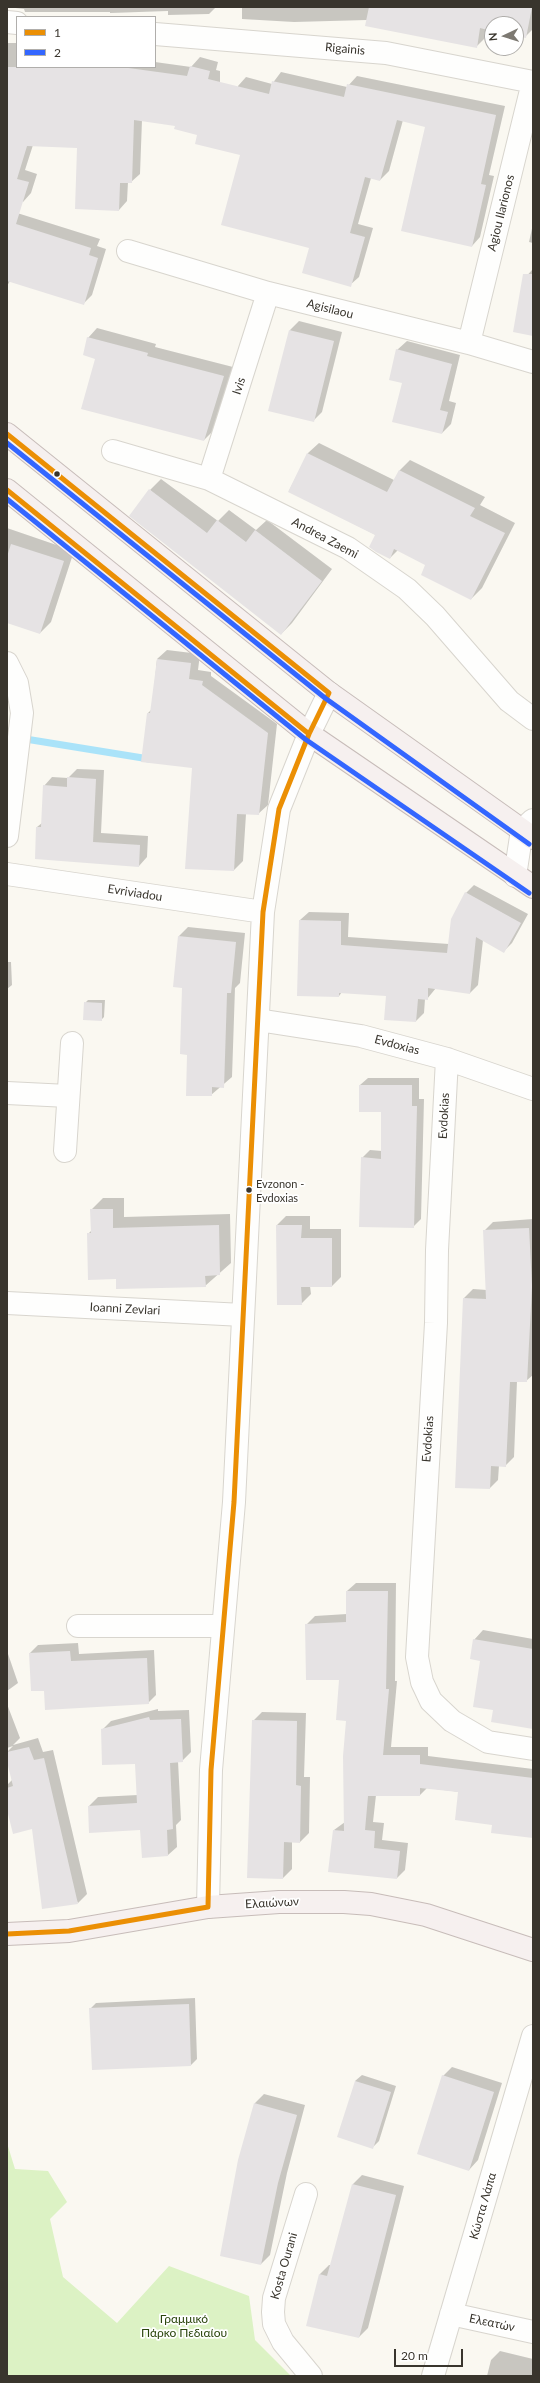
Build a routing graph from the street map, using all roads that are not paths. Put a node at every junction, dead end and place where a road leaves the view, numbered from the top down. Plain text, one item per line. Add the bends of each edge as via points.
1 (156, 34) edge
2 (533, 82) edge
3 (128, 251) dead end
4 (268, 293) junction
5 (469, 343) junction
6 (533, 362) edge
7 (7, 434) edge
8 (113, 450) dead end
9 (209, 479) junction
10 (7, 490) edge
11 (7, 663) edge
12 (329, 693) junction
13 (533, 719) edge
14 (309, 734) junction
15 (529, 829) edge
16 (7, 836) edge
17 (7, 874) edge
18 (524, 881) edge
19 (263, 912) junction
20 (258, 1020) junction
21 (72, 1043) dead end
22 (447, 1059) junction
23 (533, 1089) edge
24 (7, 1093) edge
25 (68, 1096) junction
26 (65, 1151) dead end
27 (7, 1303) edge
28 (243, 1315) junction
29 (78, 1626) dead end
30 (223, 1626) junction
31 (533, 1749) edge
32 (208, 1907) junction
33 (7, 1934) edge
34 (533, 1950) edge
35 (533, 2036) edge
36 (306, 2194) dead end
37 (451, 2314) junction
38 (533, 2332) edge
39 (311, 2376) edge
40 (433, 2376) edge

1 - 2 street, Rigainis via 386,53
2 - 5 street, Agiou Ilarionos
3 - 4 street, Agisilaou
4 - 5 street, Agisilaou
4 - 9 street, Ivis
5 - 6 street, Agisilaou
7 - 12 main road
8 - 9 street, Andrea Zaemi
9 - 13 street, Andrea Zaemi via 348,548 407,589 435,616 509,701
10 - 14 main road
11 - 16 street via 17,682 22,713
12 - 14 street
12 - 15 main road
14 - 18 main road
14 - 19 street via 279,809
15 - 18 street
17 - 19 street, Evriviadou
19 - 20 street
20 - 22 street, Evdoxias via 361,1036
20 - 28 street
21 - 25 street
22 - 23 street, Evdoxias
22 - 31 street, Evdokias via 437,1250 436,1323 417,1657 422,1682 431,1701 452,1721 488,1742
24 - 25 street
25 - 26 street
27 - 28 street, Ioanni Zevlari
28 - 30 street via 234,1502
29 - 30 street
30 - 32 street via 211,1770
32 - 33 main road, Ελαιώνων via 69,1931
32 - 34 main road, Ελαιώνων via 314,1902 371,1904 426,1915
35 - 37 street, Κώστα Λάπα
36 - 39 street, Kosta Ourani via 272,2312 274,2324 283,2342
37 - 38 street, Ελεατών
37 - 40 street, Κώστα Λάπα

